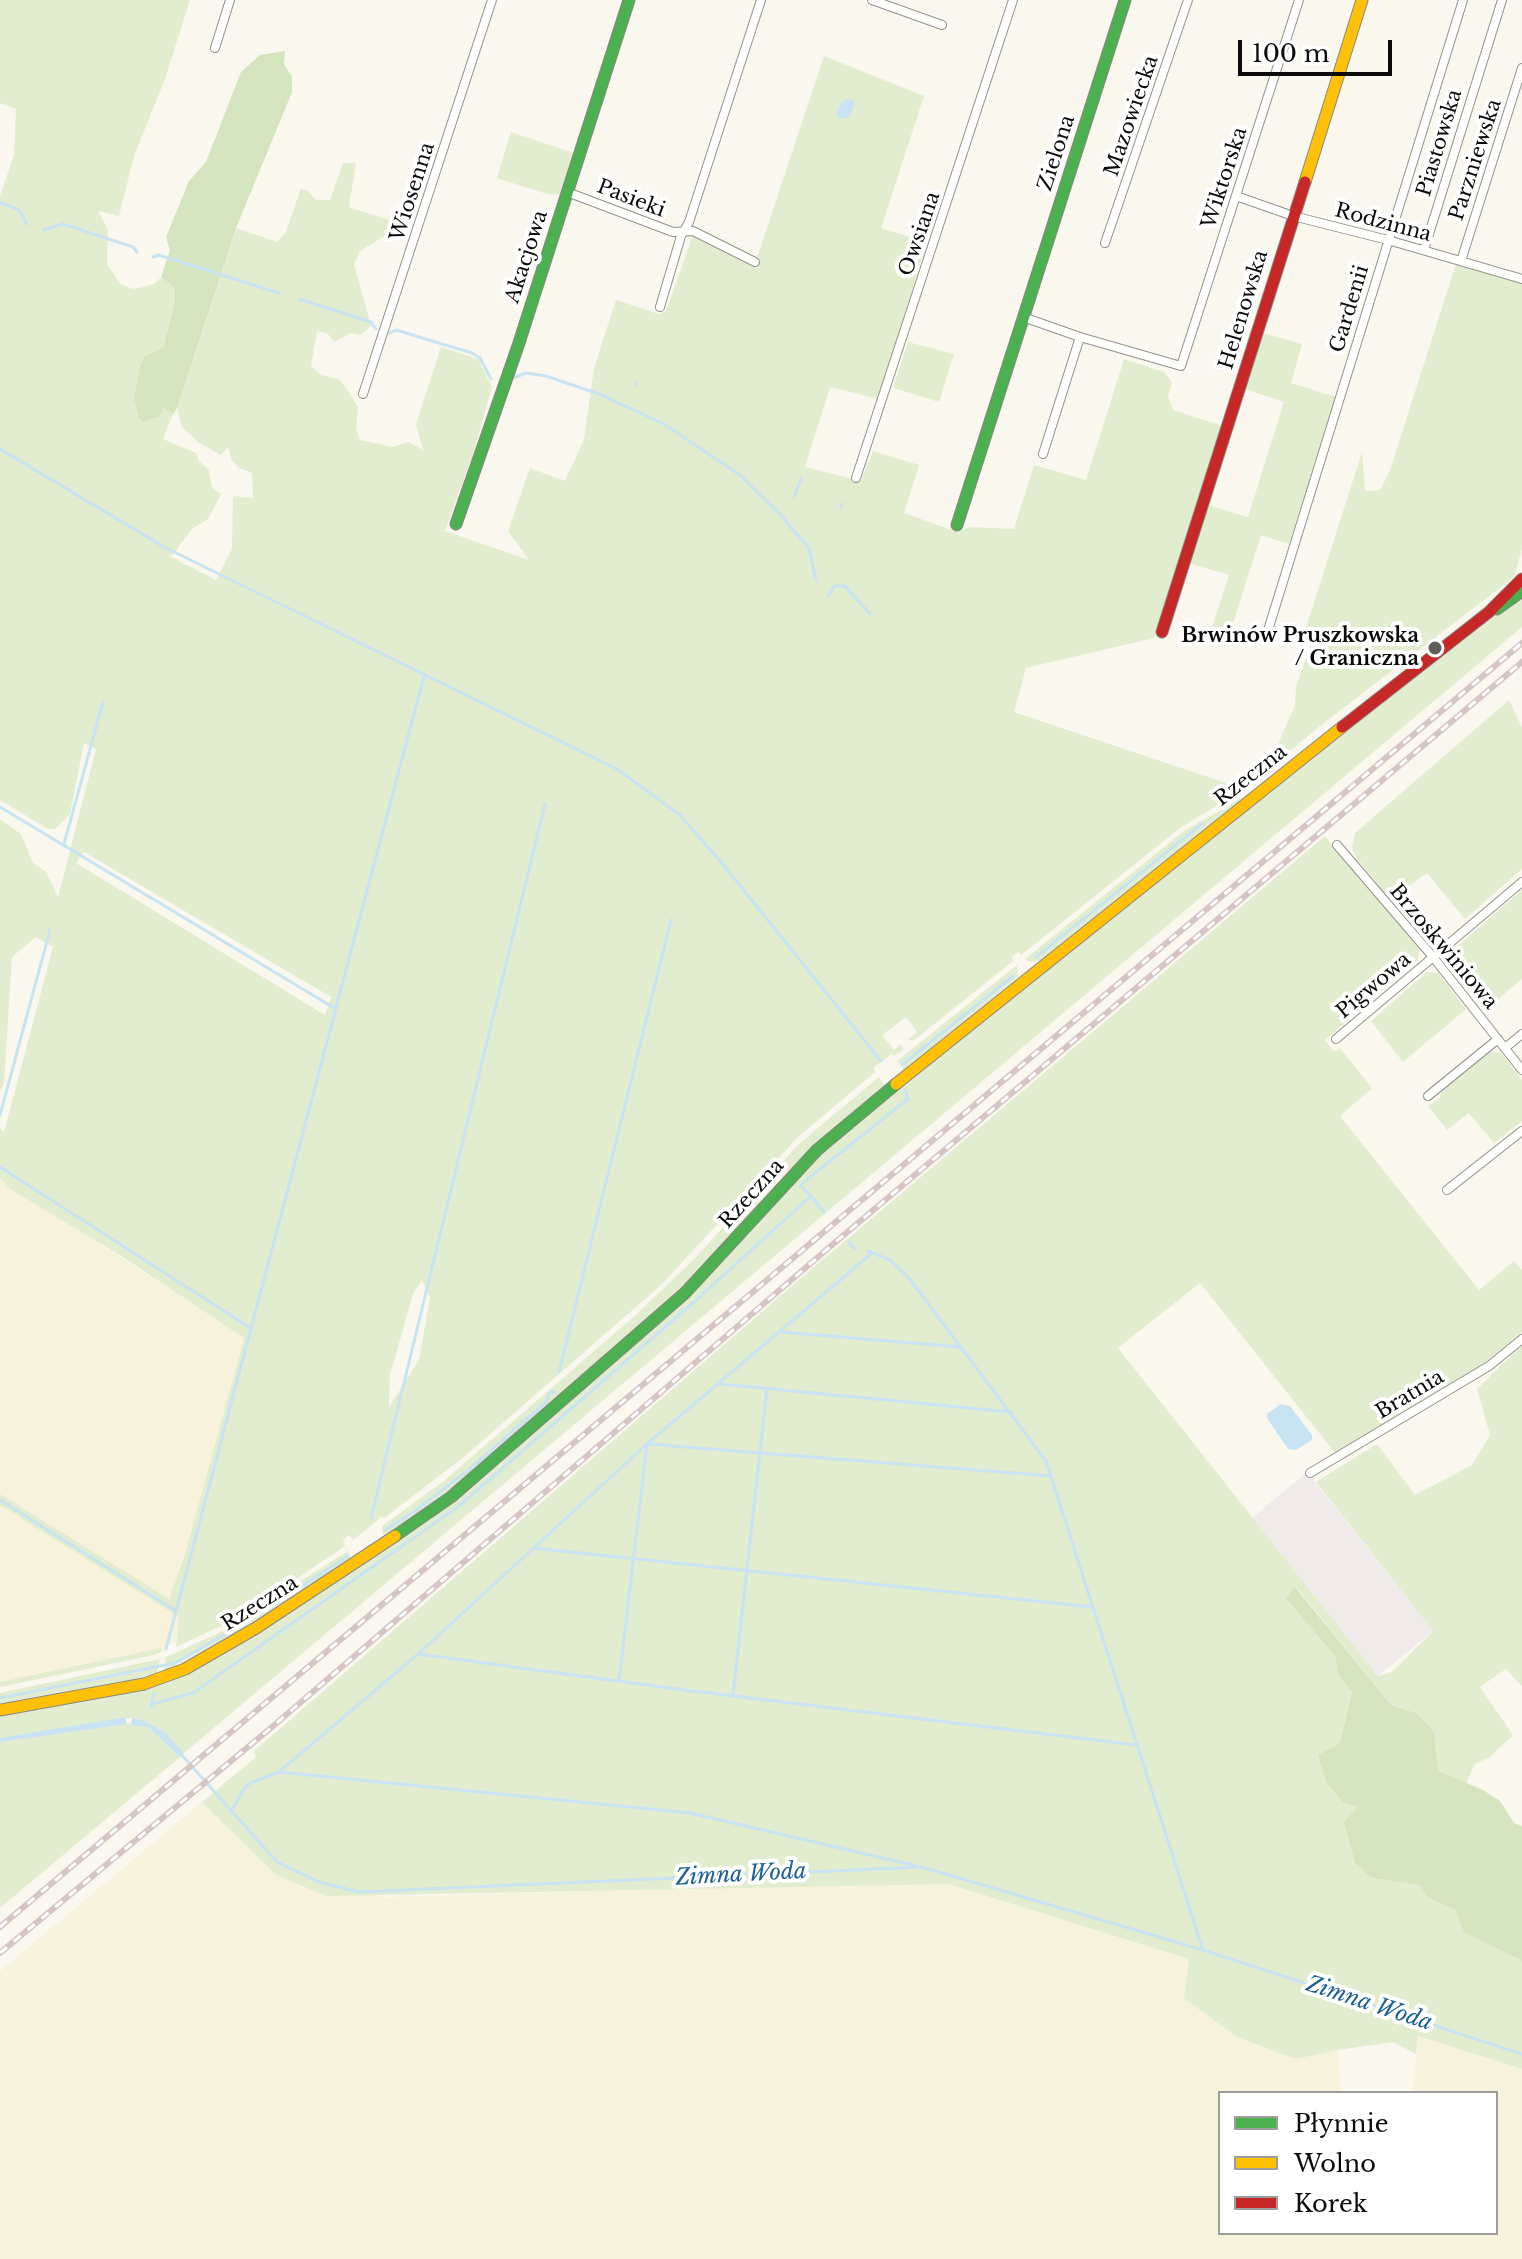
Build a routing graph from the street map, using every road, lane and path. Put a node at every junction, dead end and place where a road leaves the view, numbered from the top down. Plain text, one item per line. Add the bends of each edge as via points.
1 (230, 0) edge
2 (492, 0) edge
3 (629, 0) edge
4 (761, 0) edge
5 (872, 0) edge
6 (1013, 0) edge
7 (1125, 0) edge
8 (1188, 0) edge
9 (1299, 0) edge
10 (1362, 0) edge
11 (1463, 0) edge
12 (1502, 0) edge
13 (889, 3) edge
14 (942, 25) dead end
15 (215, 48) dead end
16 (1522, 68) edge
17 (567, 192) junction
18 (1236, 196) junction
19 (1293, 216) junction
20 (684, 231) junction
21 (1388, 240) junction
22 (1105, 243) dead end
23 (1424, 250) junction
24 (1461, 261) junction
25 (755, 262) dead end
26 (1522, 279) edge
27 (660, 307) dead end
28 (1023, 317) junction
29 (1080, 337) junction
30 (363, 394) dead end
31 (1043, 454) dead end
32 (856, 478) dead end
33 (456, 524) dead end
34 (957, 525) dead end
35 (1522, 579) edge
36 (1522, 591) edge
37 (1489, 612) junction
38 (1269, 627) dead end
39 (1162, 632) dead end
40 (1337, 845) dead end
41 (1522, 882) edge
42 (1433, 957) junction
43 (1522, 1034) edge
44 (1336, 1039) dead end
45 (1498, 1039) junction
46 (1505, 1048) junction
47 (1522, 1070) edge
48 (1428, 1096) dead end
49 (1522, 1131) edge
50 (1447, 1190) dead end
51 (1522, 1339) edge
52 (1310, 1473) dead end
53 (0, 1710) edge

1 - 15 street
2 - 30 street, Wiosenna
3 - 17 street, Akacjowa
4 - 20 street
5 - 13 street
6 - 32 street, Owsiana
7 - 28 street, Zielona
8 - 22 street, Mazowiecka
9 - 18 street, Wiktorska
10 - 19 street, Helenowska
11 - 21 street, Gardenii
12 - 23 street, Piastowska
13 - 14 street
16 - 24 street, Parzniewska
17 - 20 street, Pasieki via 670,231
17 - 33 street, Akacjowa
18 - 19 street, Rodzinna
18 - 29 street, Wiktorska via 1181,366
19 - 21 street, Rodzinna
19 - 39 street, Helenowska
20 - 25 street, Pasieki
20 - 27 street
21 - 23 street, Rodzinna
21 - 38 street, Gardenii
23 - 24 street, Rodzinna
24 - 26 street, Rodzinna
28 - 29 street
28 - 34 street, Zielona
29 - 31 street
35 - 37 street, Rzeczna
36 - 37 street, Rzeczna
37 - 53 street, Rzeczna via 817,1150 685,1293 451,1497 329,1582 185,1669 144,1684
40 - 42 street, Brzoskwiniowa
41 - 42 street, Pigwowa
42 - 44 street, Pigwowa
42 - 45 street, Brzoskwiniowa
43 - 46 street
45 - 46 street, Brzoskwiniowa
45 - 48 street
46 - 47 street, Brzoskwiniowa
49 - 50 street
51 - 52 street, Bratnia via 1489,1366

